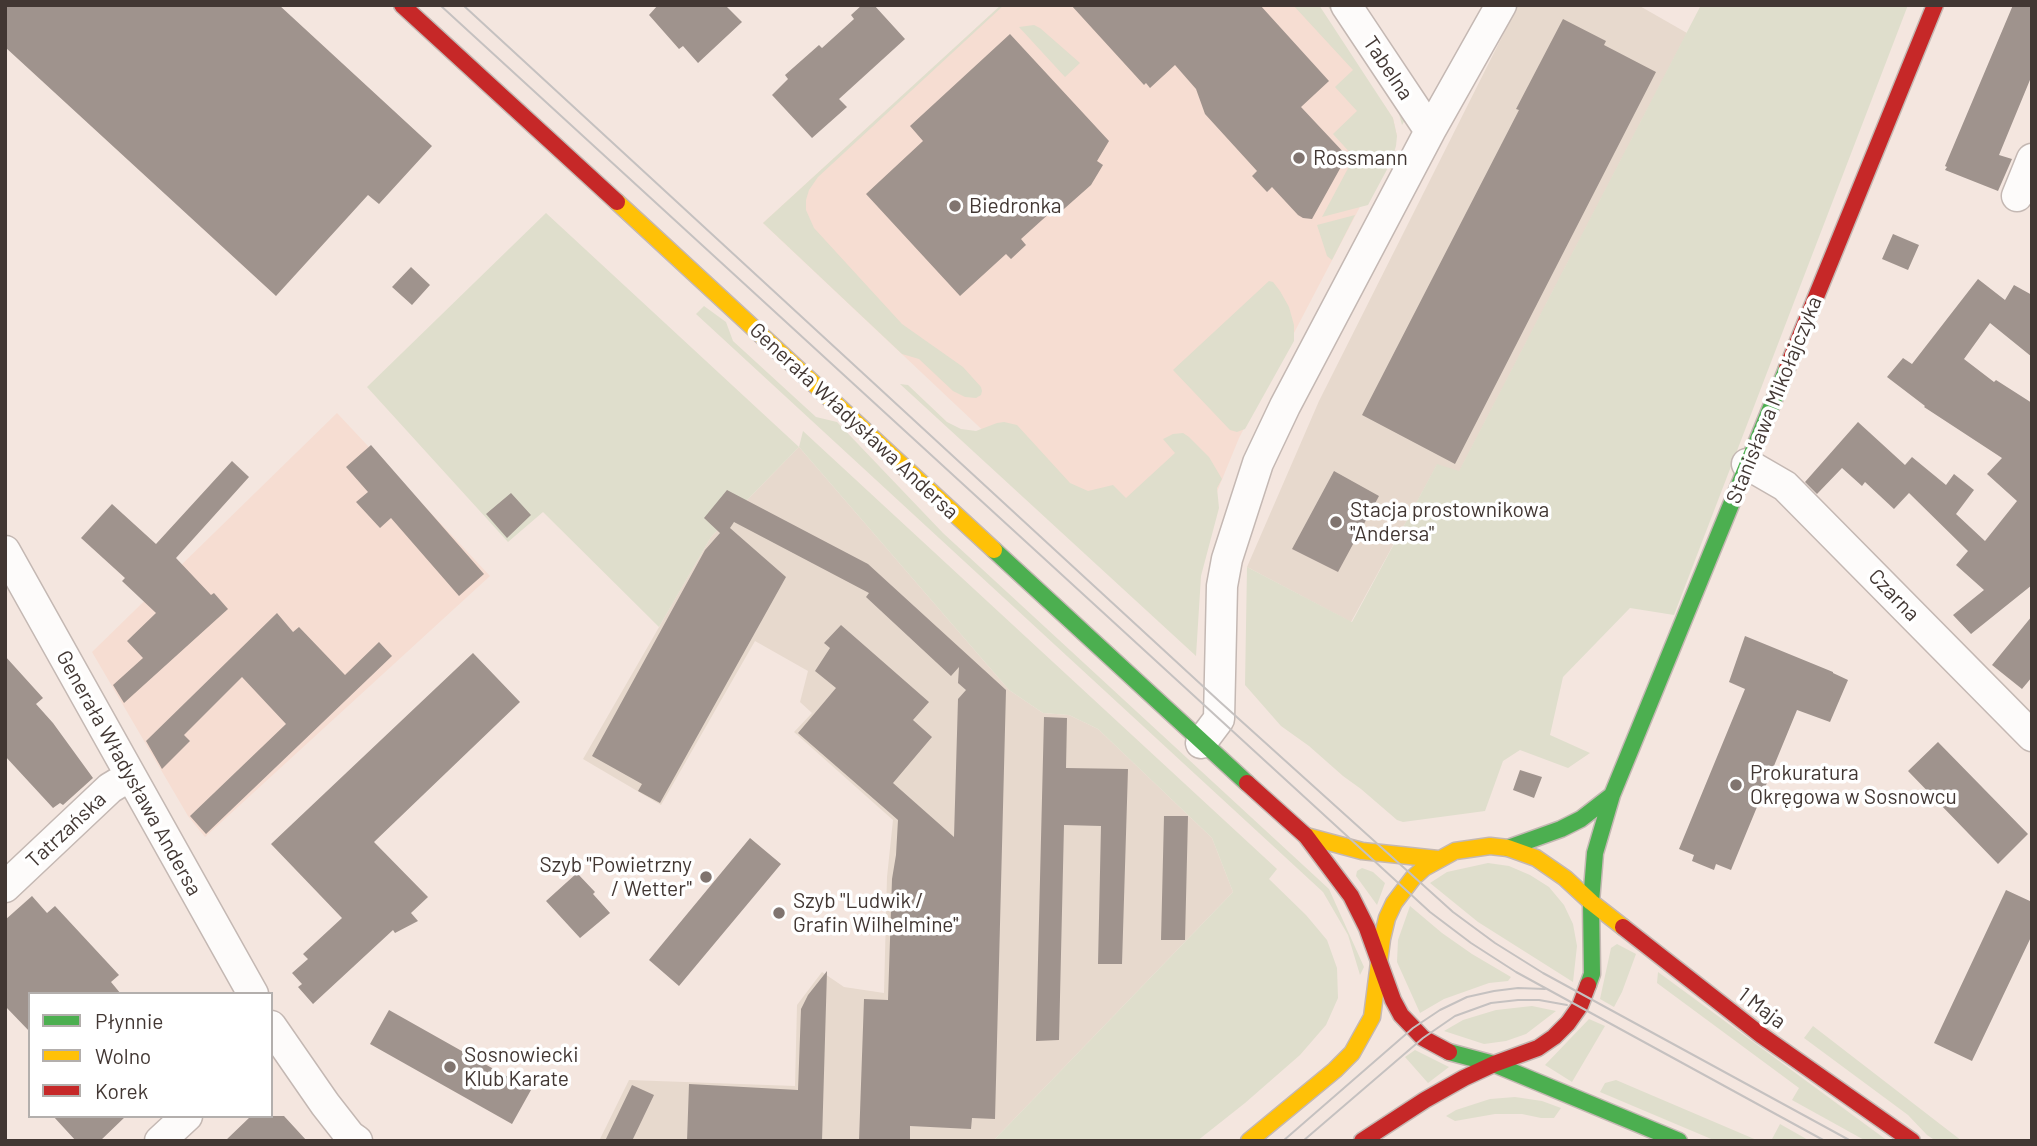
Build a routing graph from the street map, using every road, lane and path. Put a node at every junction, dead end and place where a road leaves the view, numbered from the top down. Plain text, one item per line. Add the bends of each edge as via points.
1 (402, 5) edge
2 (1346, 5) edge
3 (1501, 5) edge
4 (1935, 5) edge
5 (1430, 131) junction
6 (2032, 159) edge
7 (2017, 196) dead end
8 (1747, 464) junction
9 (5, 551) edge
10 (2032, 736) edge
11 (1201, 743) junction
12 (130, 776) junction
13 (1612, 795) junction
14 (1306, 835) junction
15 (1508, 848) junction
16 (1438, 859) junction
17 (5, 887) edge
18 (1591, 902) junction
19 (1380, 964) junction
20 (252, 992) edge
21 (273, 1033) edge
22 (1494, 1064) junction
23 (185, 1118) edge
24 (160, 1141) edge
25 (357, 1141) edge
26 (1248, 1141) edge
27 (1362, 1141) edge
28 (1679, 1141) edge
29 (1912, 1141) edge

1 - 11 main road, Generała Władysława Andersa
2 - 5 street, Tabelna
3 - 5 street
4 - 8 main road, Stanisława Mikołajczyka
5 - 11 street via 1258,463 1222,586 1219,719
6 - 7 street
8 - 10 street, Czarna via 1785,486
8 - 13 main road, Stanisława Mikołajczyka
9 - 12 street, Generała Władysława Andersa
11 - 14 main road, Generała Władysława Andersa
12 - 17 street, Tatrzańska via 110,788
12 - 20 street, Generała Władysława Andersa
13 - 15 main road via 1581,819
13 - 18 main road, Stanisława Mikołajczyka via 1595,853
14 - 16 main road, Generała Władysława Andersa via 1362,851
14 - 19 main road, Generała Władysława Andersa via 1350,895
15 - 16 main road via 1472,847
15 - 18 main road via 1536,858
16 - 19 main road via 1413,877 1394,903
18 - 22 main road via 1592,974 1578,1008 1555,1037
18 - 29 main road, 1 Maja via 1761,1035
19 - 22 main road via 1401,1015 1423,1038 1456,1054
19 - 26 main road via 1372,1017 1352,1053
21 - 25 street
22 - 27 main road via 1425,1100
22 - 28 main road
23 - 24 street

